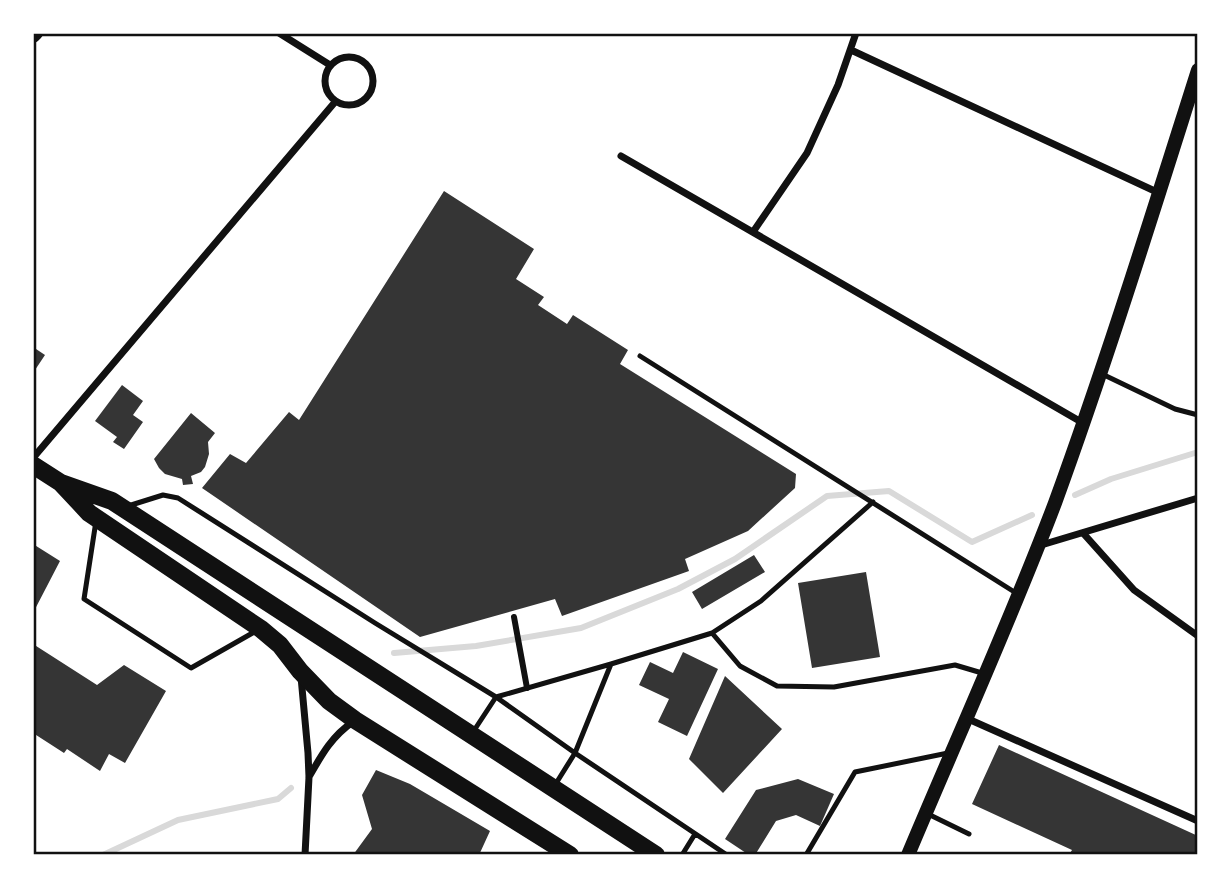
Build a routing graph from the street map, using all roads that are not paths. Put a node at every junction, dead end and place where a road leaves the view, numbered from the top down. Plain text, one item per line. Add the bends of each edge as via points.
1 (279, 33) edge
2 (856, 33) edge
3 (851, 50) junction
4 (330, 65) junction
5 (1198, 70) edge
6 (335, 102) junction
7 (621, 156) dead end
8 (1159, 192) junction
9 (753, 232) junction
10 (639, 356) dead end
11 (1100, 373) junction
12 (1198, 415) edge
13 (1083, 423) junction
14 (33, 458) edge
15 (33, 465) edge
16 (61, 483) junction
17 (1197, 498) edge
18 (871, 501) junction
19 (122, 508) junction
20 (97, 518) junction
21 (1083, 533) junction
22 (1038, 547) junction
23 (1019, 595) junction
24 (514, 617) dead end
25 (261, 629) junction
26 (712, 633) junction
27 (1198, 636) edge
28 (611, 664) junction
29 (300, 671) junction
30 (985, 674) junction
31 (527, 688) junction
32 (496, 697) junction
33 (965, 718) junction
34 (355, 720) junction
35 (471, 735) junction
36 (575, 753) junction
37 (951, 753) junction
38 (309, 777) junction
39 (554, 788) junction
40 (925, 813) junction
41 (1198, 821) edge
42 (695, 834) junction
43 (969, 834) dead end
44 (654, 854) edge
45 (304, 855) edge
46 (570, 855) edge
47 (682, 855) edge
48 (727, 855) edge
49 (806, 855) edge
50 (908, 855) edge

1 - 4 street
2 - 3 street
3 - 8 street
3 - 9 street via 807,153
4 - 6 street via 324,78 326,91
4 - 6 street via 348,57 359,59 372,73 371,93 364,101 355,106
5 - 8 main road
6 - 14 street
7 - 9 street
8 - 11 main road
9 - 13 street
10 - 18 lane
11 - 12 lane via 1175,409
11 - 13 main road
13 - 22 main road
15 - 16 main road
16 - 19 main road
16 - 20 main road
17 - 21 street
18 - 23 lane
18 - 26 lane via 761,601
19 - 32 lane via 163,495 178,498
19 - 35 main road
20 - 25 main road
20 - 25 lane via 84,599 191,668
21 - 22 street
21 - 27 street via 1134,590
22 - 23 main road
23 - 30 main road
24 - 31 street
25 - 29 main road
26 - 28 lane
26 - 30 lane via 740,666 777,686 834,687 955,665
28 - 31 lane
28 - 36 lane
29 - 34 main road
29 - 38 street
30 - 33 main road
31 - 32 lane
32 - 35 lane
32 - 36 lane
33 - 37 main road
33 - 41 street
34 - 38 street via 326,747
34 - 46 main road
35 - 39 main road
36 - 39 lane
36 - 42 lane
37 - 40 main road
37 - 49 lane via 856,772
38 - 45 street
39 - 44 main road
40 - 43 lane
40 - 50 main road
42 - 47 lane
42 - 48 lane

